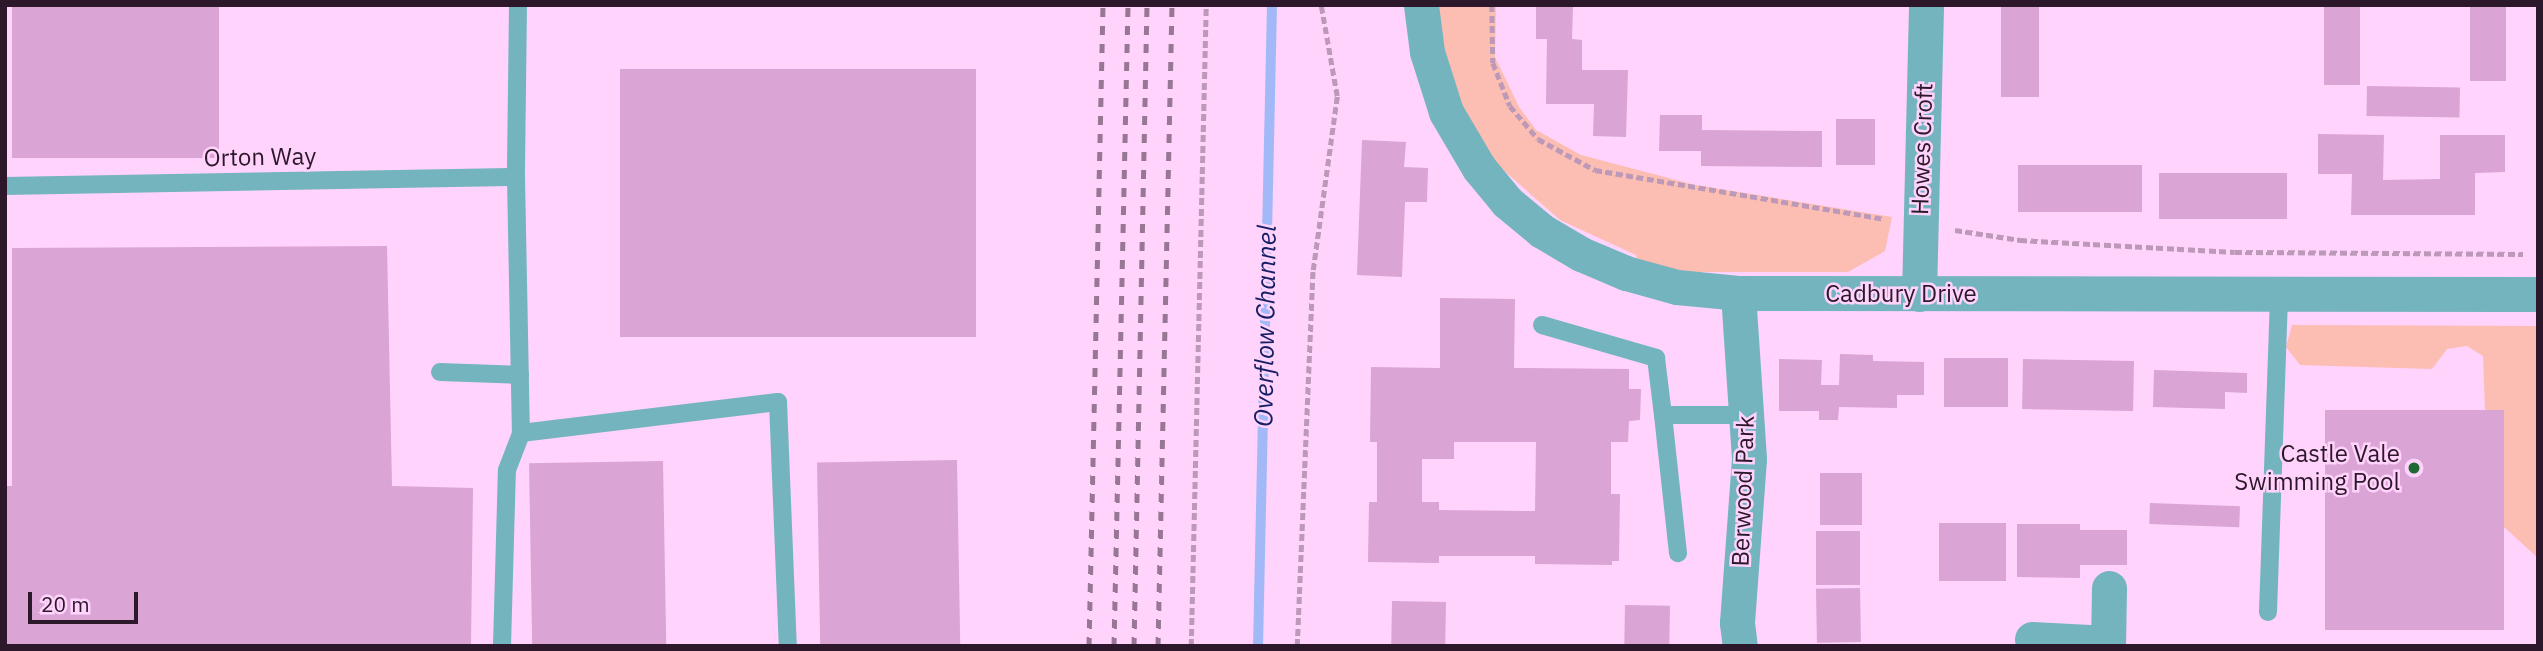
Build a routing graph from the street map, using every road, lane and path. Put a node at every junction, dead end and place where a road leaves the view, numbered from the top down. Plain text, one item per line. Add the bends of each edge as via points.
1 (518, 5) edge
2 (1206, 5) edge
3 (1321, 5) edge
4 (1421, 5) edge
5 (1492, 5) edge
6 (1926, 5) edge
7 (516, 177) junction
8 (5, 186) edge
9 (1920, 225) junction
10 (2524, 254) dead end
11 (1738, 293) junction
12 (1919, 294) junction
13 (2279, 294) junction
14 (2538, 294) edge
15 (1542, 325) dead end
16 (440, 372) dead end
17 (520, 375) junction
18 (1663, 415) junction
19 (1746, 415) junction
20 (521, 433) junction
21 (1678, 553) dead end
22 (2109, 588) dead end
23 (2268, 612) dead end
24 (2032, 639) dead end
25 (2108, 645) edge
26 (502, 646) edge
27 (788, 646) edge
28 (1191, 646) edge
29 (1297, 646) edge
30 (1740, 646) edge

1 - 7 lane
2 - 28 path
3 - 29 path via 1337,96 1313,270
4 - 11 street, Cadbury Drive via 1427,52 1446,112 1479,169 1507,202 1580,254 1626,273 1677,287
5 - 9 path via 1493,63 1510,106 1538,139 1595,170
6 - 9 street, Howes Croft
7 - 8 lane, Orton Way
7 - 17 lane
9 - 10 path via 2020,240 2235,252
9 - 12 street, Howes Croft
11 - 12 street, Cadbury Drive
11 - 19 street, Berwood Park
12 - 13 street, Cadbury Drive
13 - 14 street, Cadbury Drive
13 - 23 lane
15 - 18 lane via 1656,358
16 - 17 lane
17 - 20 lane
18 - 19 lane
18 - 21 lane
19 - 30 street, Berwood Park via 1749,459 1737,623
20 - 26 lane via 507,470
20 - 27 lane via 778,402
22 - 25 street
24 - 25 street

